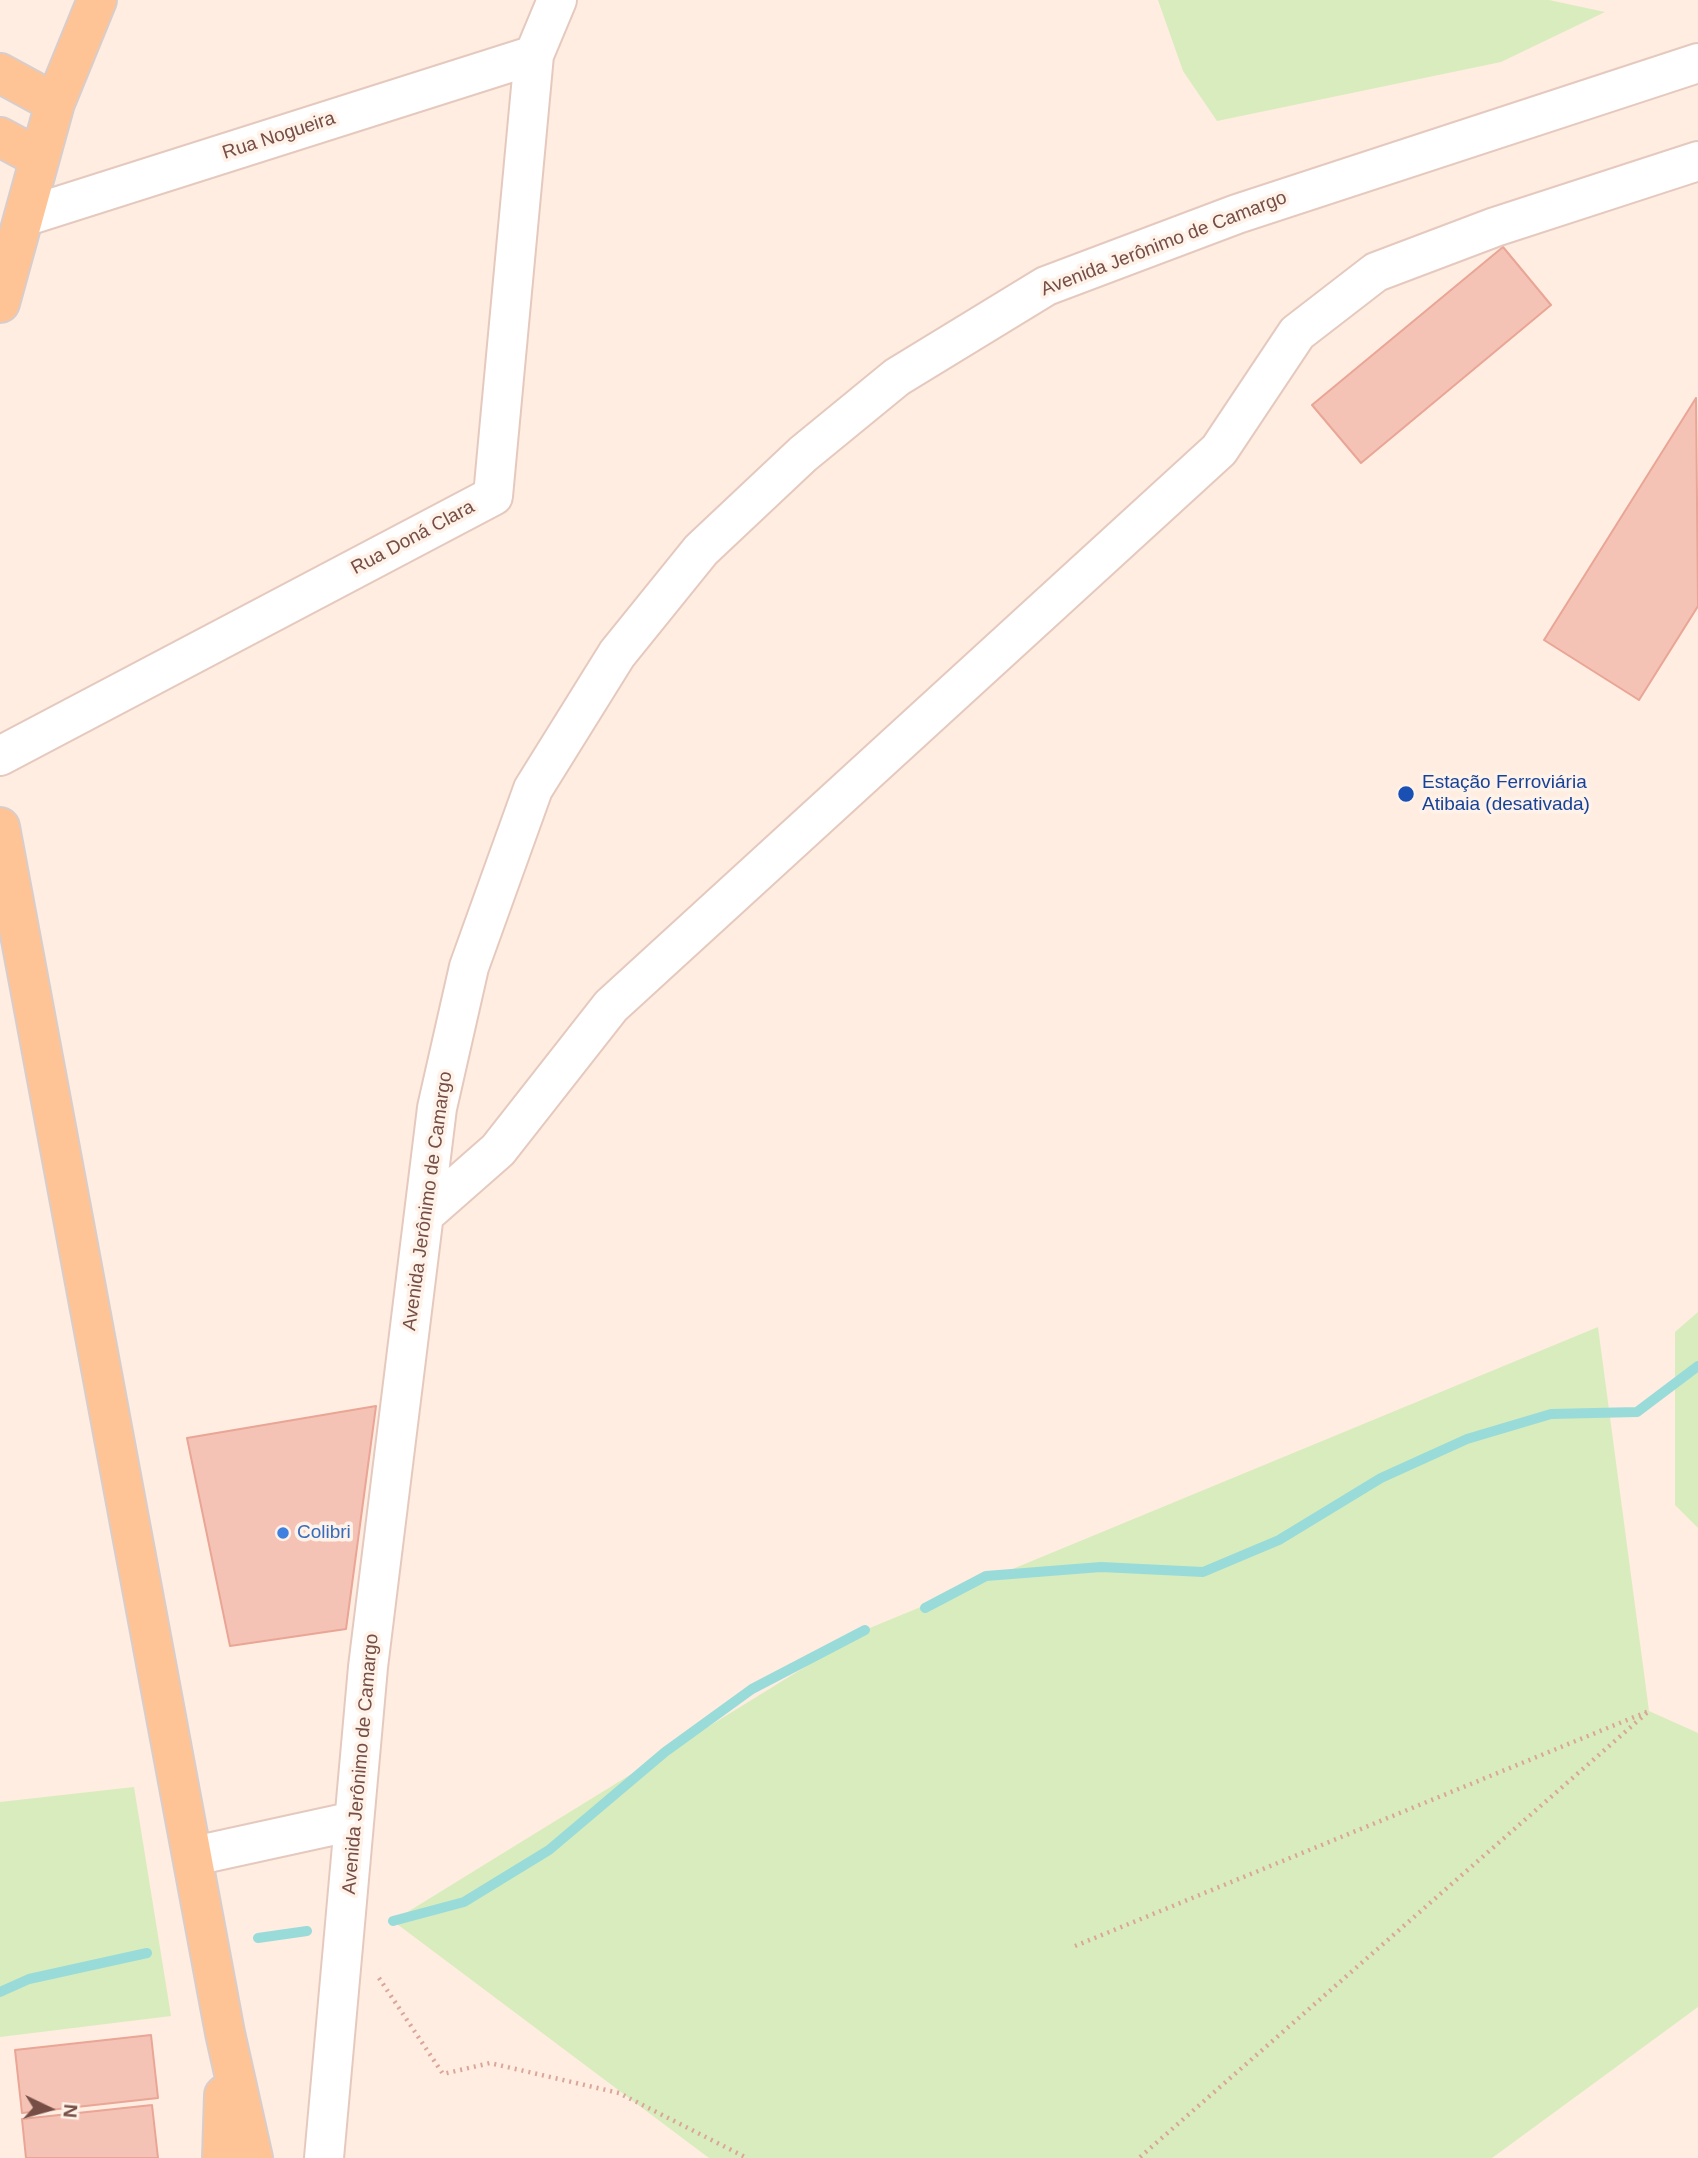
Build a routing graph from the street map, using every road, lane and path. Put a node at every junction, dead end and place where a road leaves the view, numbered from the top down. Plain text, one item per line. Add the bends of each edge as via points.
1 (97, 0) edge
2 (556, 0) edge
3 (534, 55) junction
4 (1698, 63) edge
5 (0, 74) edge
6 (55, 103) junction
7 (0, 137) edge
8 (39, 158) junction
9 (1698, 161) edge
10 (24, 217) junction
11 (0, 303) edge
12 (0, 755) edge
13 (0, 827) edge
14 (424, 1215) junction
15 (354, 1821) junction
16 (194, 1856) junction
17 (345, 1926) junction
18 (1075, 1947) dead end
19 (225, 2033) junction
20 (222, 2158) edge
21 (253, 2158) edge
22 (324, 2158) edge
23 (747, 2158) edge
24 (1139, 2158) edge

1 - 6 main road
2 - 3 street, Rua Doná Clara
3 - 10 street, Rua Nogueira
3 - 12 street, Rua Doná Clara via 493,496
4 - 14 street, Avenida Jerônimo de Camargo via 1237,214 1046,286 897,377 803,454 701,550 625,644 533,789 469,967 437,1108
5 - 6 main road
6 - 8 main road
7 - 8 main road
8 - 10 main road
9 - 14 street via 1495,227 1376,272 1297,333 1219,450 611,1006 498,1150
10 - 11 main road
13 - 16 main road
14 - 15 street, Avenida Jerônimo de Camargo
15 - 16 street
15 - 17 street, Avenida Jerônimo de Camargo
16 - 19 main road
17 - 22 street, Avenida Jerônimo de Camargo
17 - 23 path via 443,2074 490,2063 619,2093
18 - 24 path via 1649,1711
19 - 20 main road
19 - 21 main road

